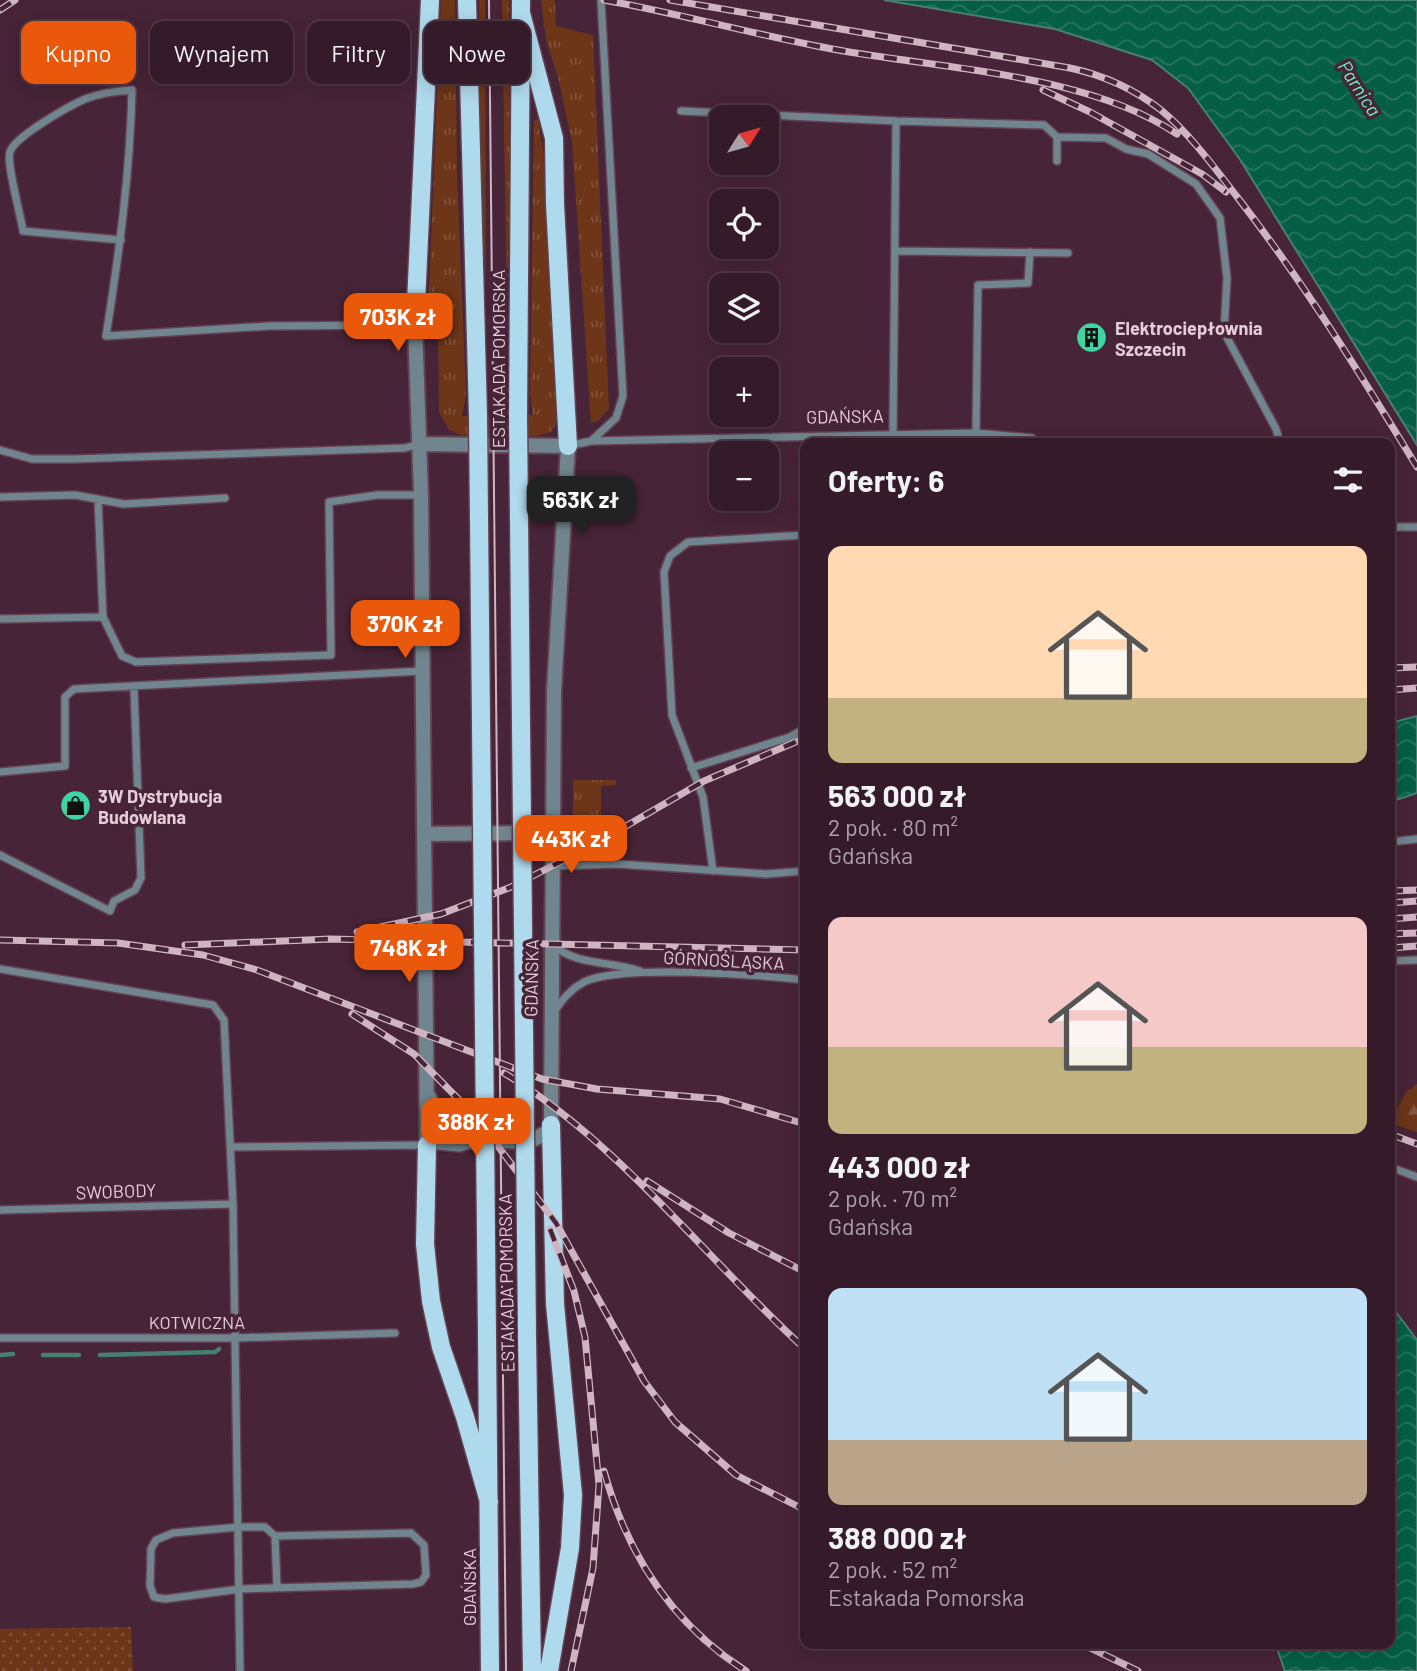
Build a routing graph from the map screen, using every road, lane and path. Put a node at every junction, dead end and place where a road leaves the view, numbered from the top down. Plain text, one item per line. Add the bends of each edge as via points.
1 (430, 0) edge
2 (467, 0) edge
3 (601, 0) edge
4 (521, 4) edge
5 (681, 111) dead end
6 (896, 121) junction
7 (1057, 137) junction
8 (1057, 161) dead end
9 (121, 240) junction
10 (895, 251) junction
11 (1030, 252) junction
12 (1068, 253) dead end
13 (415, 325) junction
14 (976, 433) junction
15 (893, 435) junction
16 (862, 438) edge
17 (1032, 438) edge
18 (1279, 438) edge
19 (800, 440) edge
20 (592, 441) junction
21 (420, 443) junction
22 (568, 446) junction
23 (0, 450) edge
24 (421, 495) junction
25 (0, 497) edge
26 (225, 498) dead end
27 (99, 500) junction
28 (1395, 527) edge
29 (1417, 527) edge
30 (800, 535) edge
31 (103, 617) junction
32 (0, 619) edge
33 (423, 670) junction
34 (134, 688) junction
35 (800, 731) edge
36 (691, 768) junction
37 (0, 772) edge
38 (554, 833) junction
39 (425, 834) junction
40 (1417, 839) edge
41 (1395, 841) edge
42 (0, 855) edge
43 (554, 866) junction
44 (713, 871) junction
45 (800, 871) edge
46 (553, 945) junction
47 (1417, 960) edge
48 (1395, 961) edge
49 (0, 969) edge
50 (641, 972) junction
51 (800, 980) edge
52 (552, 1015) junction
53 (427, 1093) junction
54 (551, 1127) junction
55 (481, 1141) junction
56 (427, 1145) junction
57 (231, 1147) junction
58 (1395, 1169) edge
59 (1417, 1177) edge
60 (233, 1204) junction
61 (0, 1210) edge
62 (394, 1332) dead end
63 (0, 1338) edge
64 (234, 1338) junction
65 (489, 1502) junction
66 (239, 1523) junction
67 (275, 1536) junction
68 (277, 1588) junction
69 (240, 1589) junction
70 (240, 1671) edge
71 (490, 1671) edge
72 (532, 1671) edge
73 (549, 1671) edge

1 - 13 main road
2 - 65 main road, ESTAKADA POMORSKA, bridge via 478,416
3 - 20 lane via 623,396 616,418
4 - 22 main road via 554,138
4 - 72 main road, ESTAKADA POMORSKA, bridge via 518,416
5 - 6 lane
6 - 7 lane via 1044,125
6 - 10 lane
7 - 8 lane
7 - 18 lane via 1106,138 1148,154 1196,184 1220,218 1227,278 1224,332
9 - 9 lane via 131,163 132,90 85,99 18,140 10,151 23,231
9 - 13 lane via 106,337 270,326
10 - 11 lane
10 - 15 lane
11 - 12 lane
11 - 14 lane via 1028,283 978,285
13 - 21 street
14 - 15 lane, GDAŃSKA
14 - 17 lane, GDAŃSKA
15 - 16 lane, GDAŃSKA
19 - 20 lane, GDAŃSKA
20 - 22 lane, GDAŃSKA
21 - 22 street, GDAŃSKA
21 - 23 lane via 405,448 74,459 32,459
21 - 24 street
22 - 38 street, GDAŃSKA via 554,691
24 - 31 lane via 329,502 331,655 136,662 122,656
24 - 33 street
25 - 27 lane via 75,495
26 - 27 lane via 124,504
27 - 31 lane
28 - 29 lane
30 - 36 lane via 688,542 670,556 664,572 671,715
31 - 32 lane
33 - 34 lane
33 - 39 street
34 - 37 lane via 68,691 65,766
34 - 42 lane via 141,878 135,890 114,901 110,911
35 - 36 lane
36 - 44 lane via 703,797
38 - 39 street
38 - 43 street, GDAŃSKA
39 - 53 street
40 - 41 lane
43 - 44 lane via 617,864
43 - 46 street, GDAŃSKA
44 - 45 lane
46 - 50 lane, GÓRNOŚLĄSKA via 570,958 620,964
46 - 52 street, GDAŃSKA
47 - 48 lane
49 - 57 lane via 213,1005 226,1030
50 - 51 lane, GÓRNOŚLĄSKA
50 - 52 lane, GÓRNOŚLĄSKA via 586,981 564,996
52 - 54 street, GDAŃSKA
53 - 55 street via 444,1121 462,1135
53 - 56 street
54 - 55 street via 527,1142
54 - 73 main road via 555,1304 573,1495 570,1548
55 - 56 lane via 460,1148
56 - 57 lane
56 - 65 main road via 425,1244 431,1301
57 - 60 lane
58 - 59 lane
60 - 61 lane, SWOBODY
60 - 64 lane
62 - 64 lane, KOTWICZNA
63 - 64 lane, KOTWICZNA
64 - 66 lane
65 - 71 main road, GDAŃSKA
66 - 67 lane via 265,1527
66 - 69 lane
66 - 69 lane via 156,1540 151,1549 150,1586 154,1597 165,1599
67 - 68 lane
67 - 68 lane via 411,1533 424,1545 426,1575 413,1584
68 - 69 lane
69 - 70 lane

